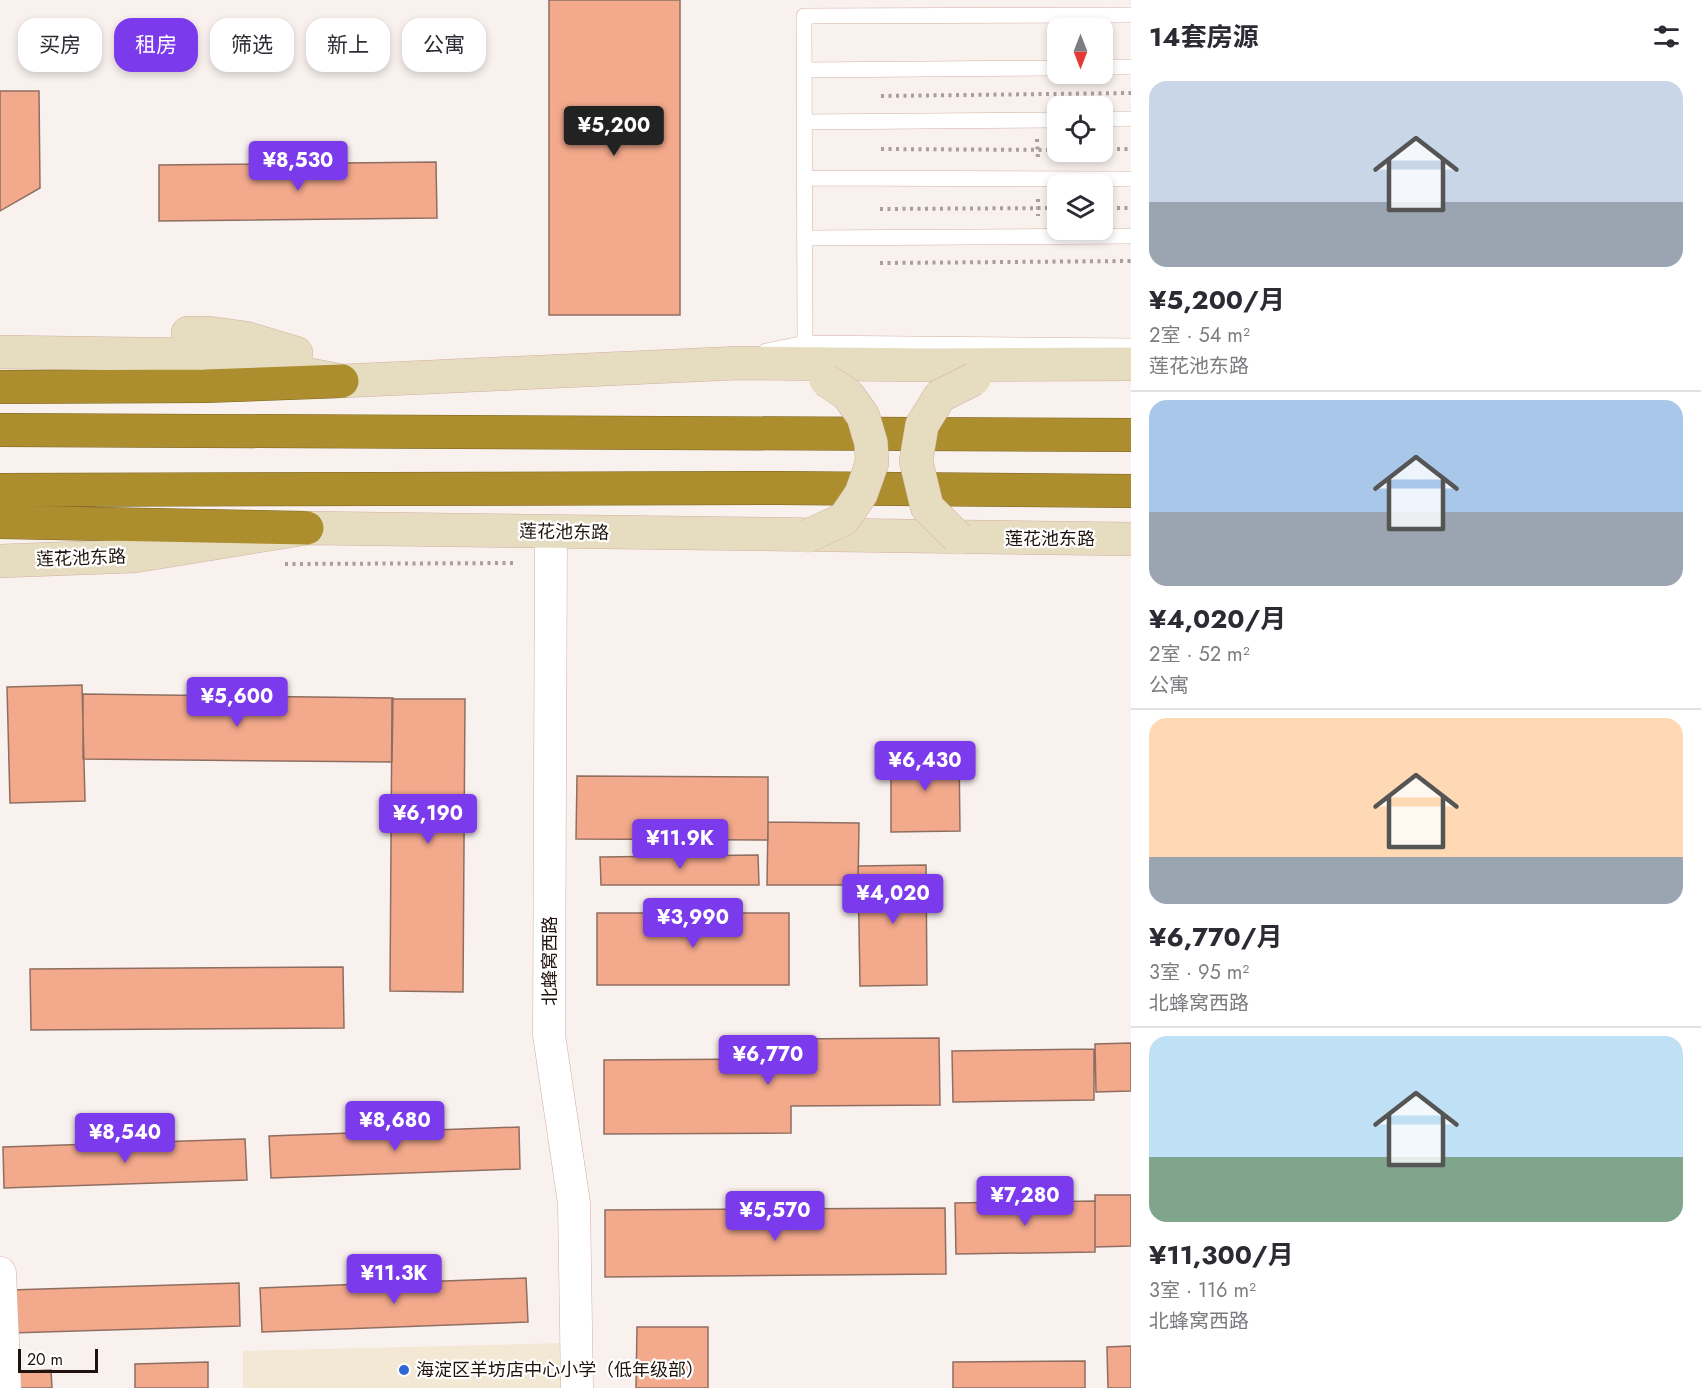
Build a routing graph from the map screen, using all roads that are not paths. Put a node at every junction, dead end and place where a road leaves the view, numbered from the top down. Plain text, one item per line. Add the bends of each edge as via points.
1 (1131, 15) edge
2 (1131, 67) edge
3 (1047, 68) edge
4 (1113, 68) edge
5 (804, 70) junction
6 (1113, 119) edge
7 (1131, 119) edge
8 (1047, 120) edge
9 (804, 122) junction
10 (804, 178) junction
11 (1131, 179) edge
12 (1131, 236) edge
13 (804, 238) junction
14 (805, 343) junction
15 (1131, 346) edge
16 (0, 352) edge
17 (99, 354) junction
18 (441, 361) dead end
19 (739, 363) junction
20 (1131, 364) edge
21 (832, 372) junction
22 (482, 374) junction
23 (1131, 378) edge
24 (974, 379) junction
25 (342, 381) junction
26 (0, 387) edge
27 (0, 430) edge
28 (1131, 435) edge
29 (0, 490) edge
30 (1131, 491) edge
31 (0, 522) edge
32 (307, 528) junction
33 (808, 536) junction
34 (958, 538) junction
35 (1131, 539) edge
36 (551, 547) junction
37 (0, 561) edge
38 (0, 1273) edge
39 (5, 1388) edge
40 (577, 1388) edge

1 - 5 lane via 804,16
2 - 4 lane
3 - 5 lane
5 - 9 lane
6 - 7 lane
8 - 9 lane
9 - 10 lane
10 - 11 lane
10 - 13 lane
12 - 13 lane
13 - 14 lane
14 - 15 lane
14 - 19 lane via 763,352
14 - 21 lane
16 - 17 street
17 - 18 street via 130,335 209,333 246,338 324,359
17 - 25 street via 207,355
19 - 21 street via 805,363
19 - 22 street
20 - 21 street
21 - 22 street via 508,386
21 - 24 street
21 - 33 street, bridge via 863,416 872,463 861,494 844,519
22 - 25 street
23 - 24 street
24 - 34 street, bridge via 940,396 922,425 916,461 927,507
25 - 26 highway
27 - 28 highway
29 - 30 highway
31 - 32 highway
32 - 36 street, 莲花池东路
32 - 37 street, 莲花池东路 via 135,556
33 - 34 street, 莲花池东路
33 - 36 street, 莲花池东路
34 - 35 street, 莲花池东路
36 - 40 street, 北蜂窝西路 via 549,1035 574,1203
38 - 39 street

